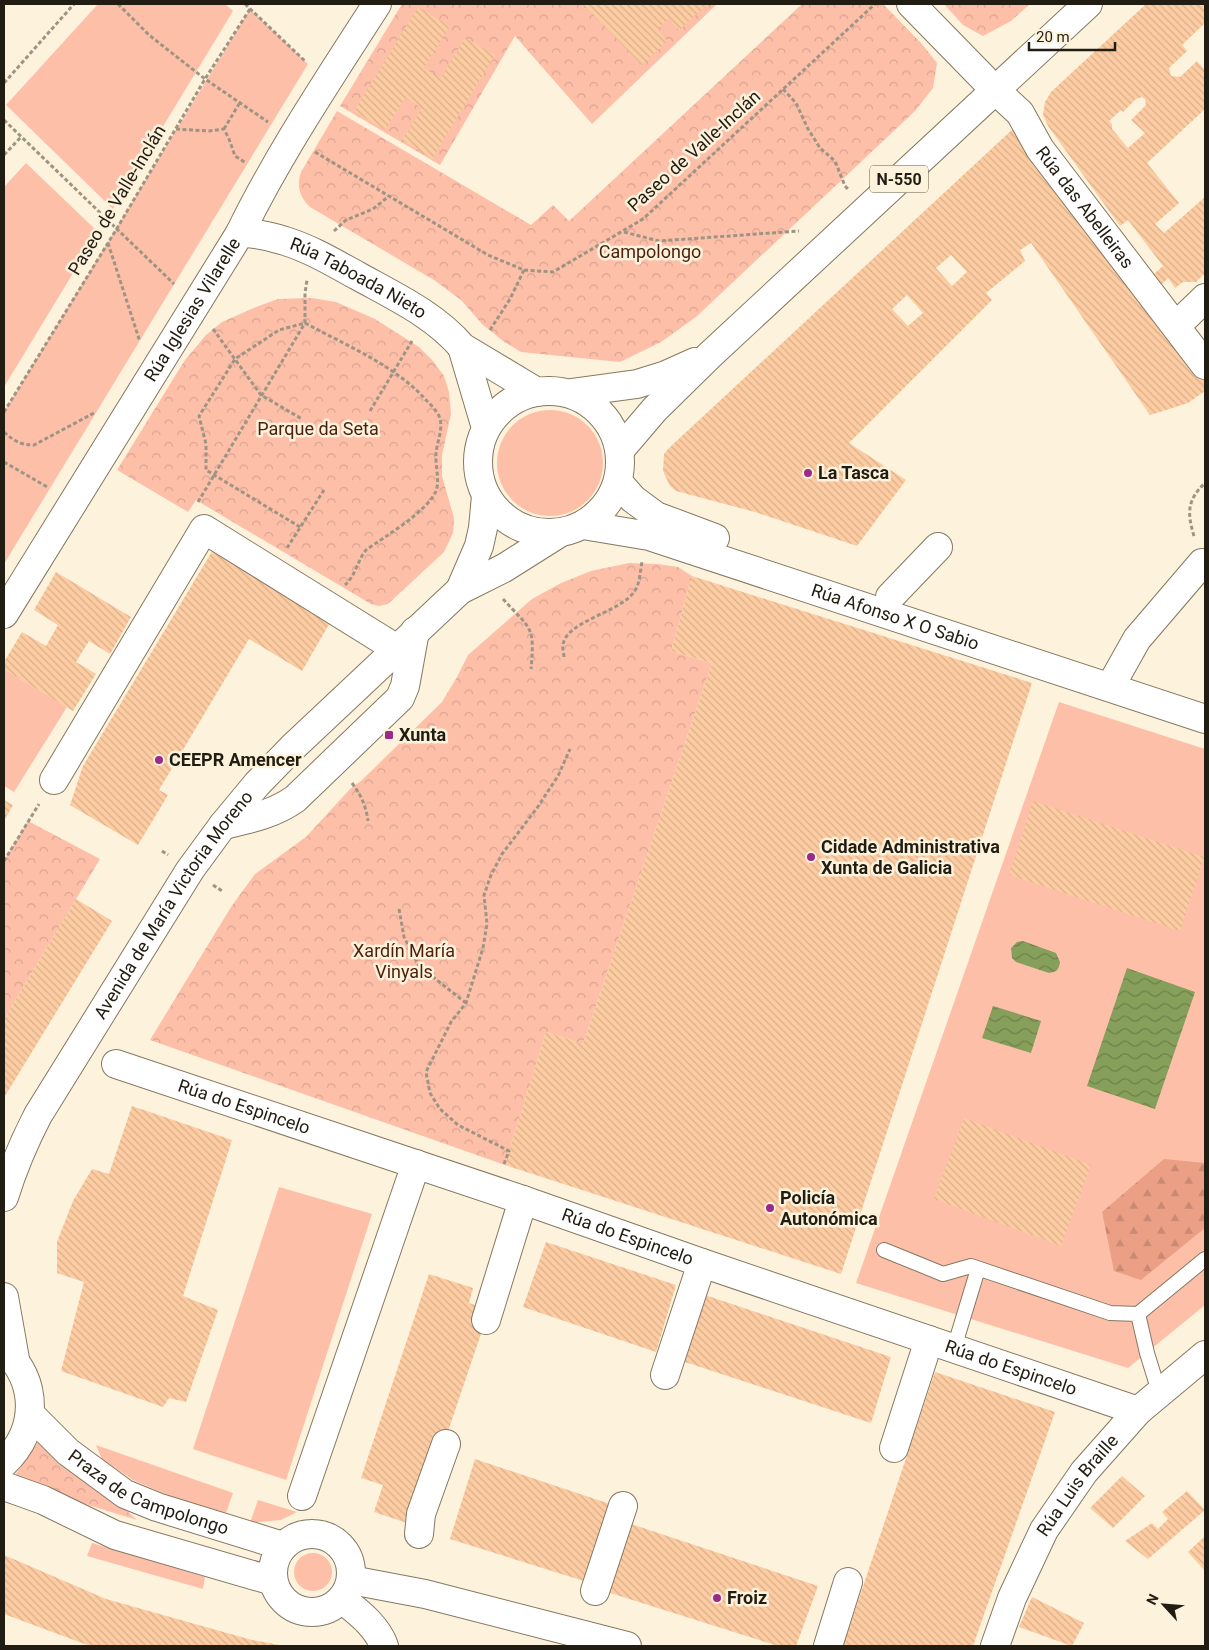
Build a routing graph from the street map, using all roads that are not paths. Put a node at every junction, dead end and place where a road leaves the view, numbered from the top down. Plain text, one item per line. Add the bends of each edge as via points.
1 (377, 4) edge
2 (911, 4) edge
3 (1088, 4) edge
4 (994, 89) junction
5 (240, 233) junction
6 (1205, 298) edge
7 (1176, 326) junction
8 (474, 342) junction
9 (710, 355) junction
10 (1205, 365) edge
11 (537, 392) junction
12 (571, 393) junction
13 (486, 428) junction
14 (620, 450) junction
15 (618, 482) junction
16 (486, 496) junction
17 (583, 525) junction
18 (558, 534) junction
19 (938, 547) dead end
20 (1202, 563) road end
21 (460, 590) junction
22 (890, 597) junction
23 (4, 614) edge
24 (406, 640) junction
25 (1114, 679) junction
26 (1205, 701) edge
27 (1205, 719) edge
28 (54, 780) road end
29 (223, 825) junction
30 (116, 1064) dead end
31 (416, 1164) junction
32 (4, 1197) edge
33 (523, 1200) junction
34 (884, 1250) dead end
35 (1205, 1259) edge
36 (702, 1263) junction
37 (978, 1268) junction
38 (4, 1297) edge
39 (1138, 1314) junction
40 (486, 1320) dead end
41 (929, 1340) junction
42 (954, 1348) junction
43 (9, 1354) edge
44 (1205, 1355) edge
45 (665, 1375) dead end
46 (1159, 1392) junction
47 (1138, 1411) junction
48 (30, 1414) junction
49 (446, 1444) dead end
50 (894, 1448) dead end
51 (4, 1463) edge
52 (4, 1486) edge
53 (302, 1496) dead end
54 (623, 1506) dead end
55 (419, 1534) dead end
56 (283, 1546) junction
57 (273, 1581) junction
58 (848, 1582) dead end
59 (346, 1589) junction
60 (595, 1591) dead end
61 (384, 1646) edge
62 (626, 1646) edge
63 (828, 1646) edge
64 (995, 1646) edge

1 - 5 main road, Rúa Iglesias Vilarelle via 292,138
2 - 4 main road, Rúa das Abelleiras
3 - 4 main road, N-550
4 - 7 main road, Rúa das Abelleiras via 1020,113 1040,149
4 - 9 main road, N-550
5 - 8 main road, Rúa Taboada Nieto via 286,241 320,255 414,308 448,332
5 - 23 main road, Rúa Iglesias Vilarelle
6 - 7 main road
7 - 10 main road, Rúa das Abelleiras
8 - 11 main road, Rúa Taboada Nieto
8 - 13 main road, Rúa Taboada Nieto
9 - 12 main road, N-550 via 637,384
9 - 14 main road, N-550
11 - 12 main road
11 - 13 main road via 516,399
12 - 14 main road via 592,404 609,422
13 - 16 main road via 480,448 479,472
14 - 15 main road
15 - 17 main road via 598,515
15 - 22 main road, Rúa Afonso X O Sabio via 633,499 656,516
16 - 18 main road via 500,514 516,525 536,533
16 - 21 main road, Avenida de María Victoria Moreno via 479,546
17 - 18 main road
17 - 25 main road, Rúa Afonso X O Sabio via 649,536
18 - 21 main road, Avenida de María Victoria Moreno via 504,568
19 - 22 main road
20 - 25 main road via 1137,639
21 - 24 main road, Avenida de María Victoria Moreno
22 - 25 main road, Rúa Afonso X O Sabio
24 - 28 main road via 204,529
24 - 29 main road, Avenida de María Victoria Moreno via 292,747
24 - 29 main road via 405,686 400,698 295,799 264,816
25 - 26 main road, Rúa Afonso X O Sabio
25 - 27 main road, Rúa Afonso X O Sabio
29 - 32 main road, Avenida de María Victoria Moreno via 190,870 38,1115 12,1170
30 - 31 main road, Rúa do Espincelo
31 - 33 main road, Rúa do Espincelo
31 - 53 main road
33 - 36 main road, Rúa do Espincelo
33 - 40 main road
34 - 37 lane via 942,1274 971,1266
35 - 39 lane
36 - 41 main road, Rúa do Espincelo
36 - 45 main road
37 - 39 lane via 1110,1313
37 - 42 lane
38 - 43 main road
39 - 46 lane
41 - 42 main road, Rúa do Espincelo
41 - 50 main road
42 - 47 main road, Rúa do Espincelo
43 - 48 main road via 24,1376 30,1394
44 - 46 main road, Rúa Luis Braille
46 - 47 main road, Rúa Luis Braille
47 - 64 main road, Rúa Luis Braille via 1084,1472 1044,1530 1012,1598
48 - 51 main road via 25,1434
48 - 56 main road, Praza de Campolongo via 68,1452 125,1494
49 - 55 main road via 421,1514
52 - 57 main road via 43,1500 115,1536
54 - 60 main road
56 - 57 main road via 276,1556
56 - 59 main road via 306,1534 331,1538 348,1556 352,1569
57 - 59 main road via 286,1603 309,1613 322,1612 334,1606
58 - 63 main road
59 - 61 main road
59 - 62 main road via 425,1594

